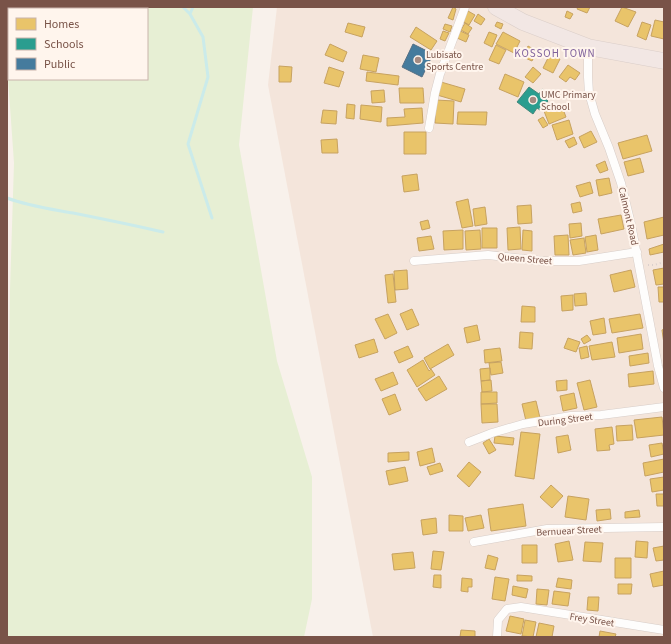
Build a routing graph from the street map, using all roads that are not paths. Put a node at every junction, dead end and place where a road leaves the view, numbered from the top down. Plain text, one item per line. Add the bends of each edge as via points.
1 (465, 7) edge
2 (496, 7) edge
3 (514, 7) edge
4 (588, 47) junction
5 (664, 52) edge
6 (664, 62) edge
7 (429, 128) dead end
8 (637, 252) junction
9 (414, 261) dead end
10 (664, 388) edge
11 (664, 407) edge
12 (469, 442) dead end
13 (664, 527) edge
14 (474, 542) dead end
15 (664, 630) edge
16 (497, 637) edge

1 - 7 street via 440,74
2 - 4 highway via 523,22
3 - 5 highway via 589,38
4 - 6 highway
4 - 8 street, Calmont Road via 588,77 595,114 610,148 621,183
8 - 9 street, Queen Street via 579,261 543,261 488,255
8 - 10 street, Calmont Road
11 - 12 street, During Street via 571,416 523,424
13 - 14 street, Bernuear Street via 547,529
15 - 16 street, Frey Street via 521,607 507,609 498,620

